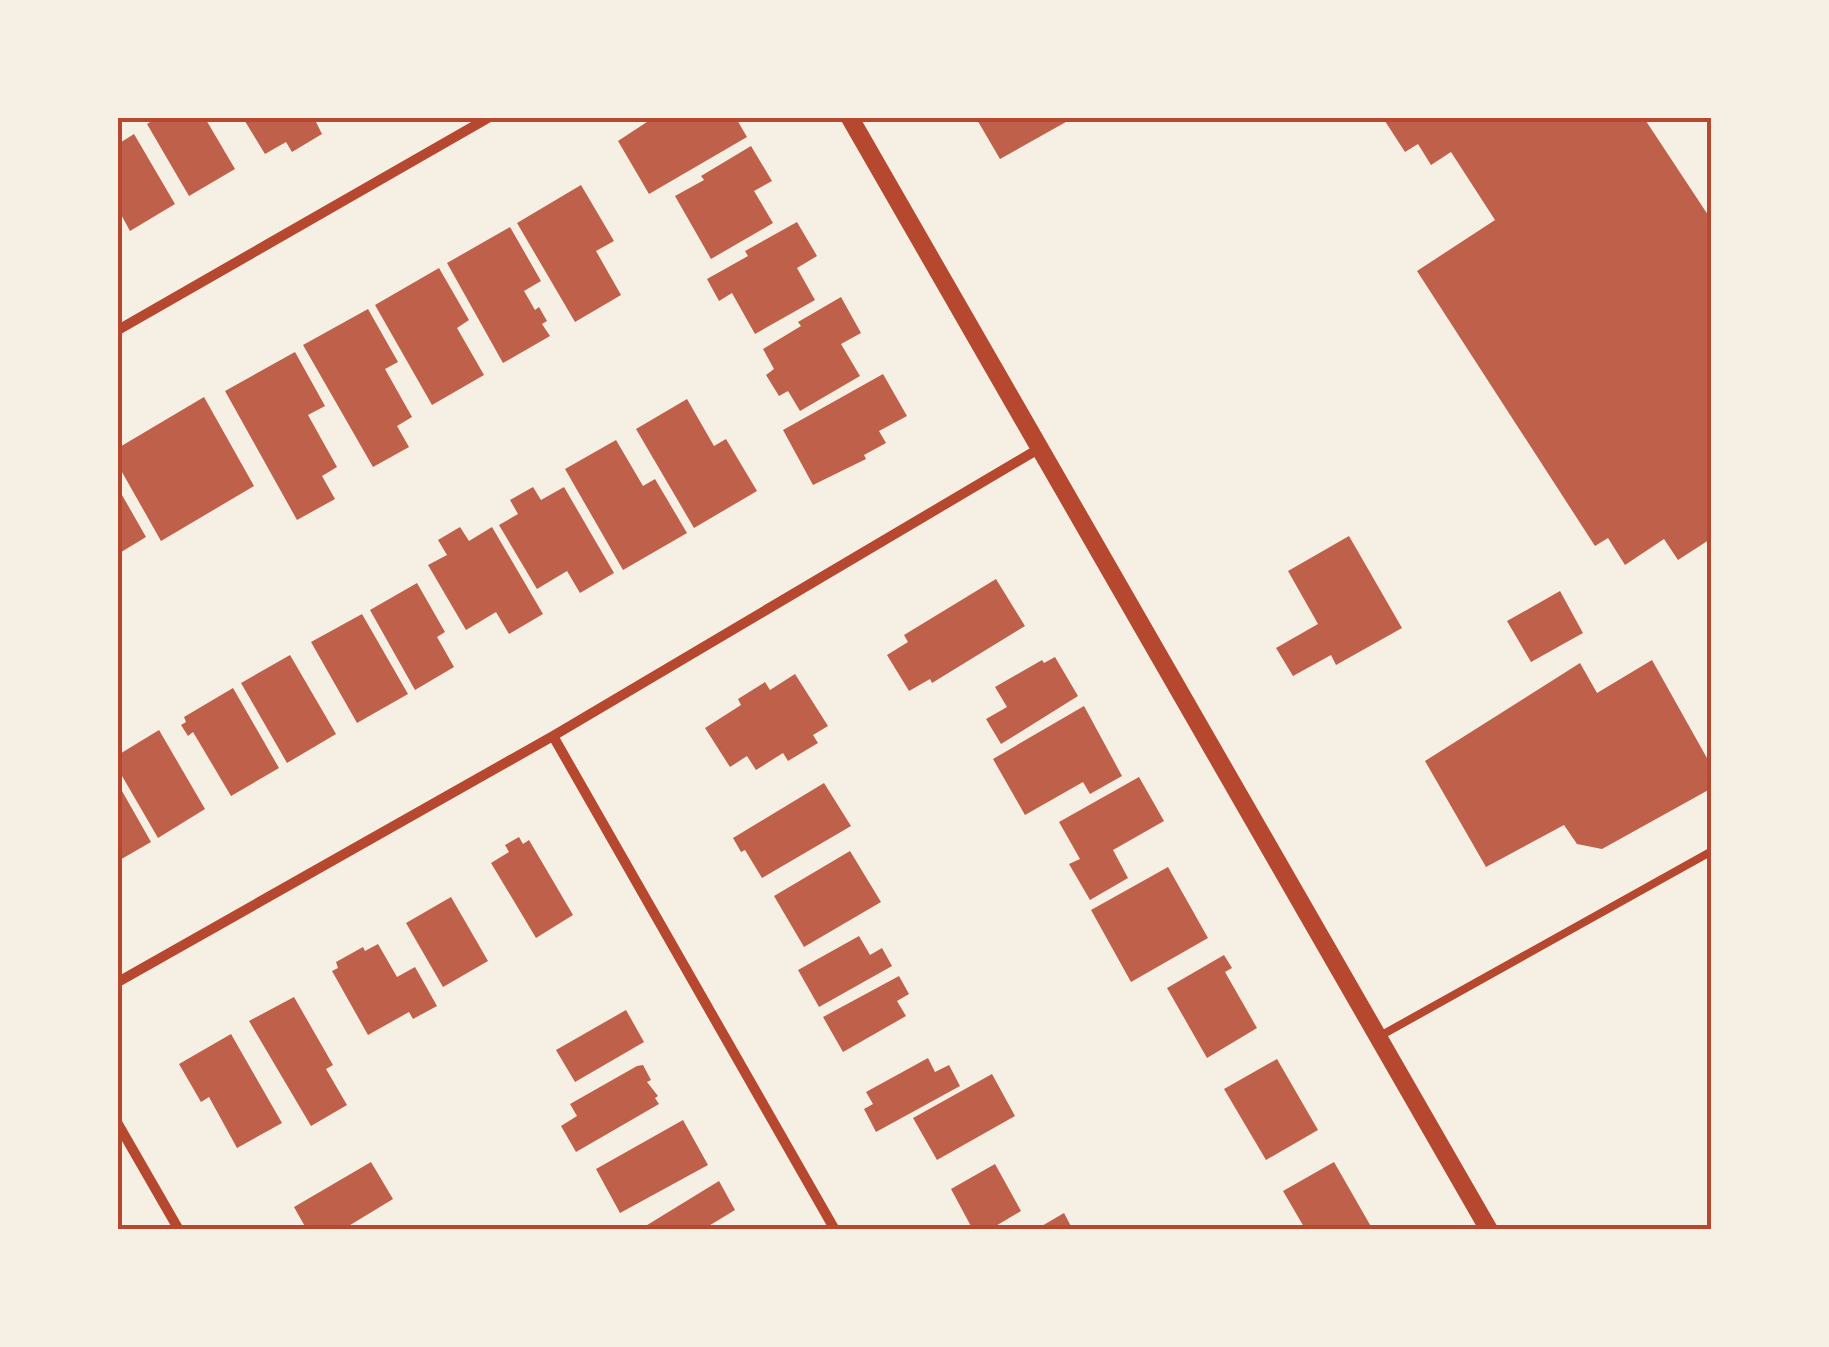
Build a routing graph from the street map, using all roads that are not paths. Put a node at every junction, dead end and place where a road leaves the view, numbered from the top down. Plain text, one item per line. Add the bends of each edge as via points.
1 (488, 118) edge
2 (850, 118) edge
3 (118, 330) edge
4 (1040, 448) junction
5 (553, 736) junction
6 (1712, 850) edge
7 (118, 982) edge
8 (1379, 1037) junction
9 (118, 1124) edge
10 (178, 1230) edge
11 (835, 1230) edge
12 (1490, 1230) edge

1 - 3 street
2 - 4 street
4 - 5 street
4 - 8 street
5 - 7 street
5 - 11 street
6 - 8 lane
8 - 12 street
9 - 10 street

